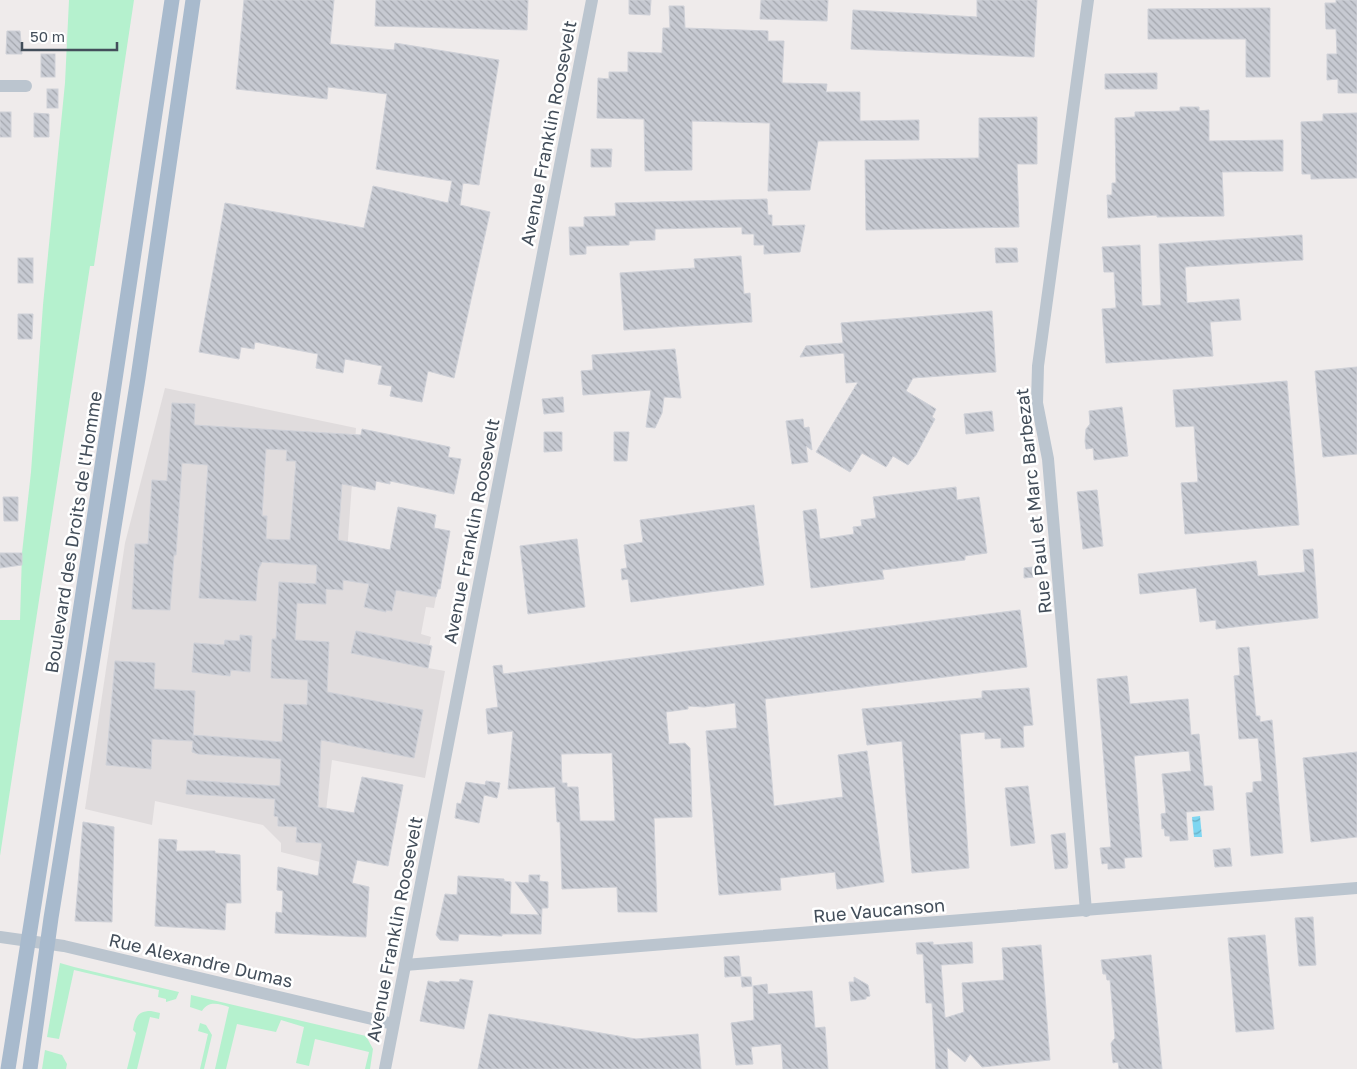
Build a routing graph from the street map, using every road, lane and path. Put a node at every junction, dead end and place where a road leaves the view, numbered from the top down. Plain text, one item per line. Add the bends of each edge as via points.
1 (172, 0) edge
2 (194, 0) edge
3 (592, 0) edge
4 (1088, 0) edge
5 (0, 86) edge
6 (26, 86) dead end
7 (1357, 888) edge
8 (1086, 911) junction
9 (0, 937) edge
10 (29, 940) junction
11 (48, 943) junction
12 (405, 965) junction
13 (393, 1024) junction
14 (8, 1069) edge
15 (30, 1069) edge
16 (385, 1069) edge

1 - 10 main road, Boulevard des Droits de l'Homme
2 - 11 main road
3 - 12 street, Avenue Franklin Roosevelt
4 - 8 street, Rue Paul et Marc Barbezat via 1050,272 1037,395 1048,459
5 - 6 street
7 - 8 street, Rue Vaucanson
8 - 12 street, Rue Vaucanson
9 - 10 street, Rue Alexandre Dumas
10 - 11 street, Rue Alexandre Dumas
10 - 14 main road, Boulevard des Droits de l'Homme
11 - 13 street, Rue Alexandre Dumas
11 - 15 main road
12 - 13 street, Avenue Franklin Roosevelt
13 - 16 street, Avenue Franklin Roosevelt

